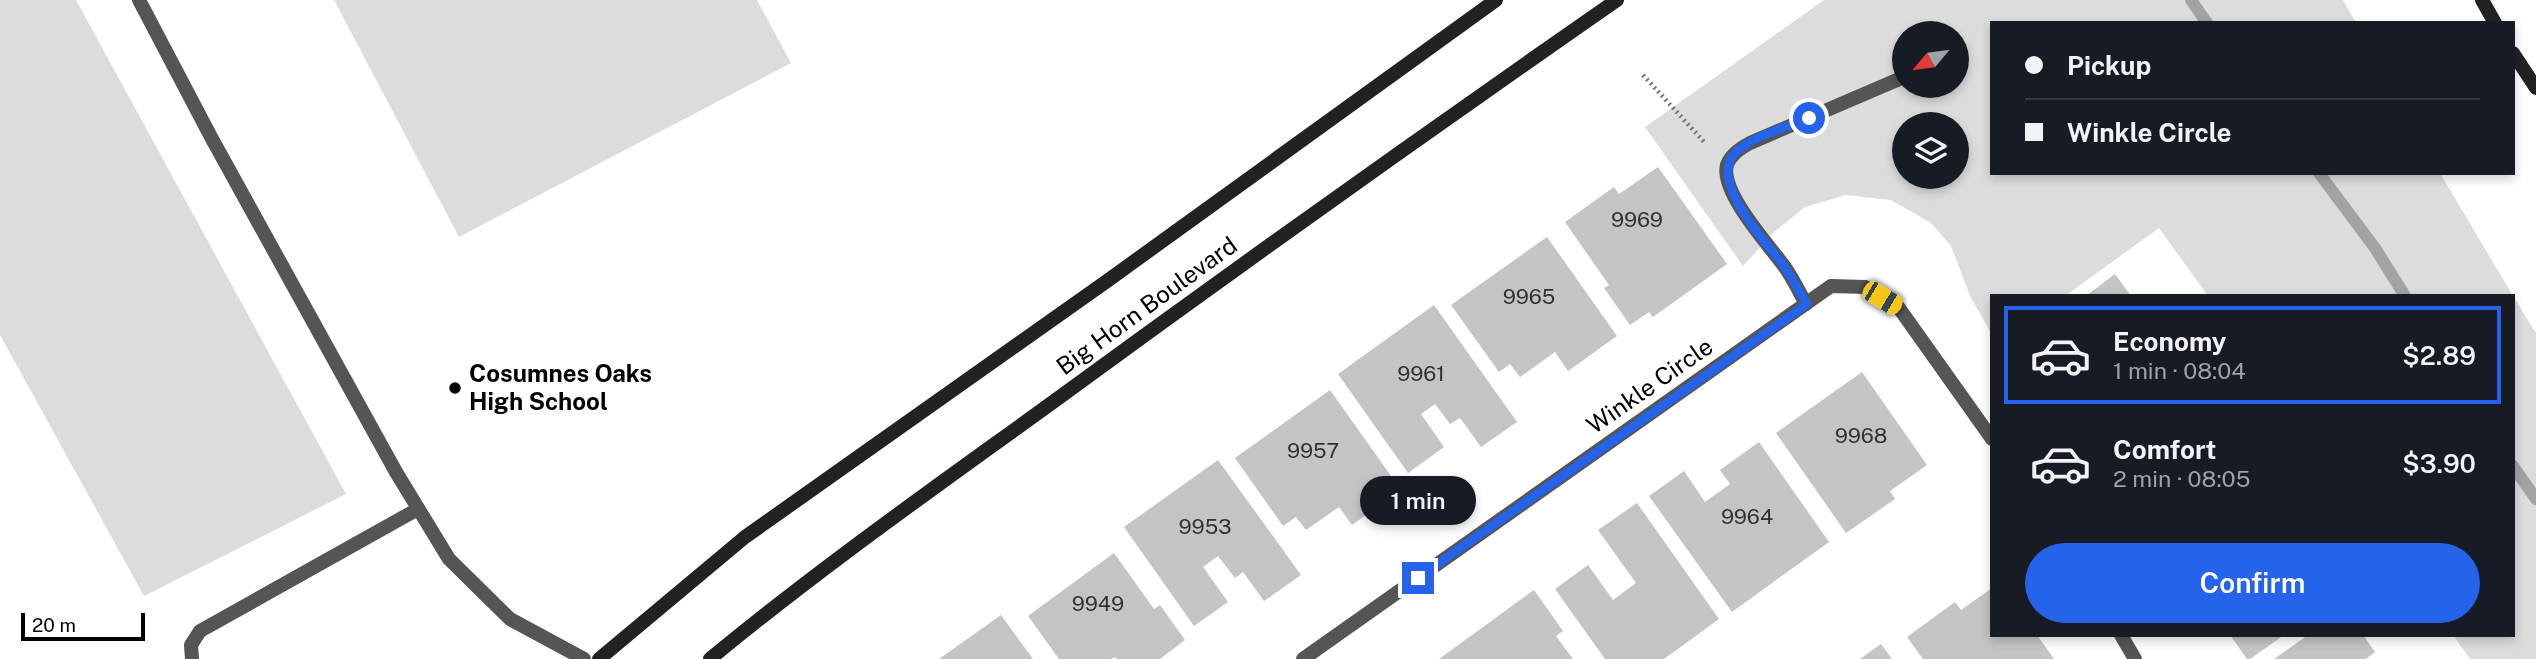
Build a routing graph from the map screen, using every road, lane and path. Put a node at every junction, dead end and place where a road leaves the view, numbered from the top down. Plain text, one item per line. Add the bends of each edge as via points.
1 (139, 0) edge
2 (1496, 0) edge
3 (1617, 0) edge
4 (2482, 0) edge
5 (2494, 21) edge
6 (2515, 56) edge
7 (1643, 75) dead end
8 (1892, 82) edge
9 (2536, 88) edge
10 (1727, 166) junction
11 (1807, 304) junction
12 (1990, 436) edge
13 (418, 509) junction
14 (2122, 637) edge
15 (192, 659) edge
16 (584, 659) edge
17 (599, 659) edge
18 (710, 659) edge
19 (1304, 659) edge
20 (2135, 659) edge

1 - 13 street
2 - 17 main road, Big Horn Boulevard via 745,537
3 - 18 main road, Big Horn Boulevard via 1123,351 782,600
4 - 5 main road
6 - 9 main road
7 - 10 path
8 - 10 street via 1750,143 1735,153
10 - 11 street via 1738,204
11 - 12 street, Winkle Circle via 1831,286 1865,287 1899,308
11 - 19 street, Winkle Circle
13 - 15 street via 200,631 191,645
13 - 16 street via 449,559 510,619
14 - 20 street

